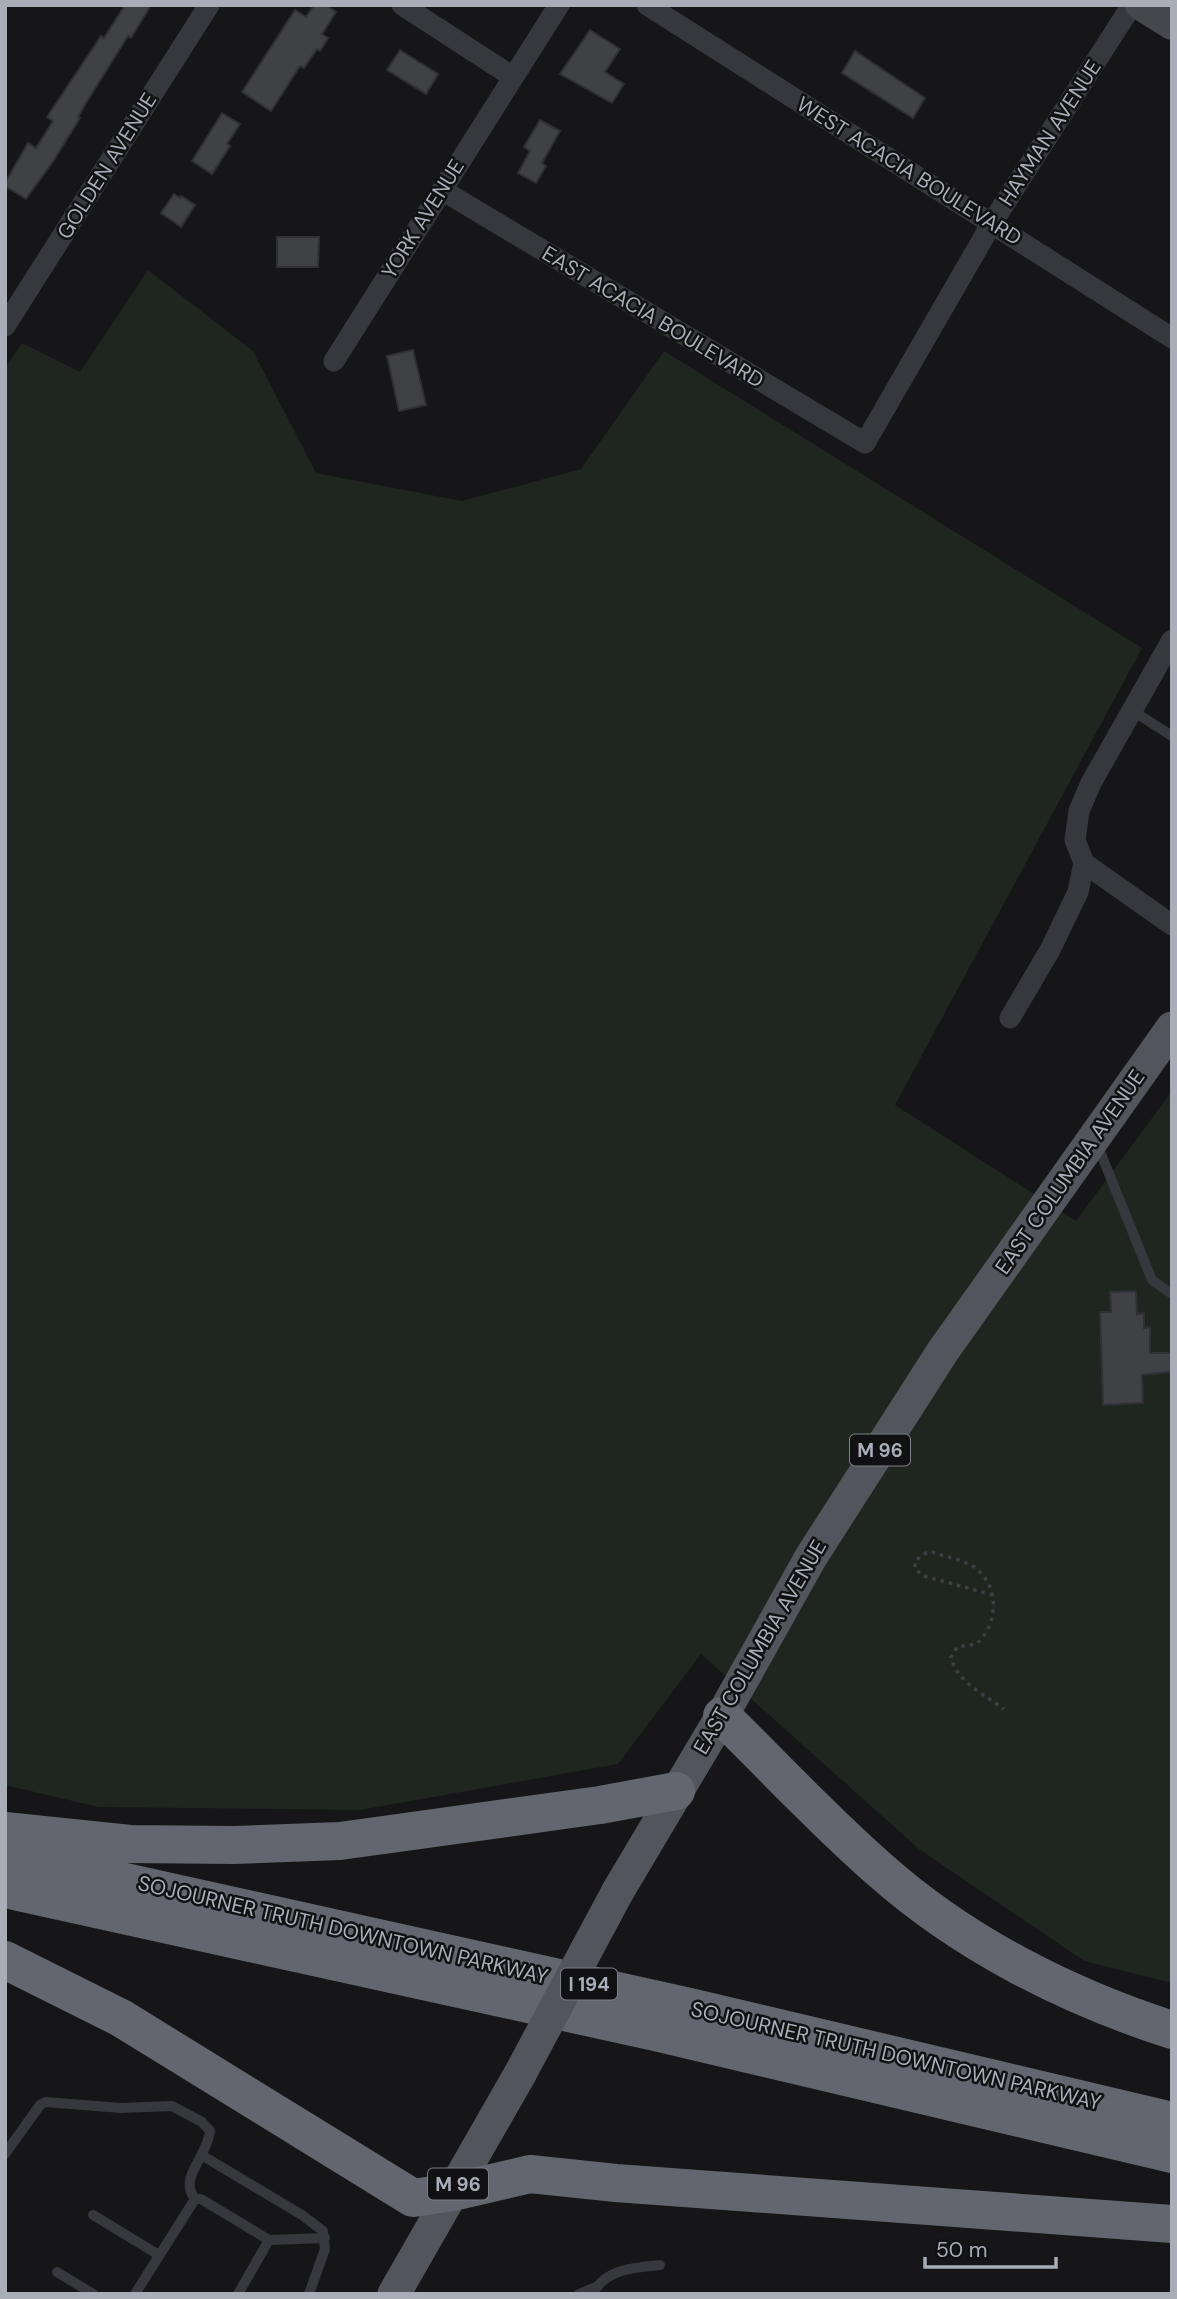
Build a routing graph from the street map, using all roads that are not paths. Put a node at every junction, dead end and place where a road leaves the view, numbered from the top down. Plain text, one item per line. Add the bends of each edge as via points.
1 (209, 5) edge
2 (402, 5) edge
3 (559, 5) edge
4 (647, 5) edge
5 (1132, 5) edge
6 (1140, 5) edge
7 (1172, 25) edge
8 (513, 77) junction
9 (442, 190) junction
10 (992, 223) junction
11 (7, 319) edge
12 (1172, 338) edge
13 (334, 361) dead end
14 (865, 443) joint
15 (1172, 640) edge
16 (1133, 711) junction
17 (1172, 736) edge
18 (1084, 863) junction
19 (1172, 925) edge
20 (1010, 1018) dead end
21 (1172, 1028) edge
22 (1094, 1138) junction
23 (1172, 1294) edge
24 (722, 1716) junction
25 (676, 1791) junction
26 (5, 1830) edge
27 (5, 1852) edge
28 (5, 1889) edge
29 (5, 1960) edge
30 (1172, 2030) edge
31 (1172, 2121) edge
32 (5, 2154) edge
33 (1172, 2154) edge
34 (203, 2156) junction
35 (453, 2192) junction
36 (195, 2199) junction
37 (93, 2215) dead end
38 (1172, 2224) edge
39 (325, 2238) junction
40 (269, 2240) junction
41 (159, 2255) junction
42 (660, 2265) dead end
43 (57, 2272) dead end
44 (595, 2290) edge
45 (93, 2294) edge
46 (135, 2294) edge
47 (238, 2294) edge
48 (309, 2294) edge
49 (394, 2294) edge
50 (579, 2294) edge

1 - 11 street, GOLDEN AVENUE
2 - 8 street
3 - 8 street
4 - 10 street, WEST ACACIA BOULEVARD
5 - 10 street, HAYMAN AVENUE
6 - 7 street
8 - 9 street, YORK AVENUE
9 - 13 street, YORK AVENUE
9 - 14 street, EAST ACACIA BOULEVARD
10 - 12 street, WEST ACACIA BOULEVARD
10 - 14 street, HAYMAN AVENUE
15 - 16 street
16 - 17 lane
16 - 18 street via 1079,811 1075,840
18 - 19 street
18 - 20 street via 1078,892
21 - 22 main road, EAST COLUMBIA AVENUE / M 96
22 - 23 lane via 1152,1280
22 - 24 main road, EAST COLUMBIA AVENUE / M 96 via 943,1351 811,1557
24 - 25 main road, EAST COLUMBIA AVENUE / M 96
24 - 30 highway via 879,1870 949,1923 1047,1980
25 - 26 highway via 340,1842 130,1844
25 - 35 main road, EAST COLUMBIA AVENUE / M 96, bridge
27 - 31 highway, SOJOURNER TRUTH DOWNTOWN PARKWAY / I 194
28 - 33 highway, SOJOURNER TRUTH DOWNTOWN PARKWAY / I 194 via 656,2032
29 - 35 highway via 121,2018 413,2198
32 - 34 lane via 40,2105 54,2101 121,2108 173,2106 210,2131
34 - 36 lane via 189,2179
34 - 39 lane via 319,2226
35 - 38 highway via 530,2174
35 - 49 main road, EAST COLUMBIA AVENUE / M 96
36 - 40 lane via 209,2202
36 - 41 lane
37 - 41 lane
39 - 40 lane
39 - 48 lane
40 - 47 lane
41 - 46 lane
42 - 44 lane via 617,2272
43 - 45 lane
44 - 50 lane

